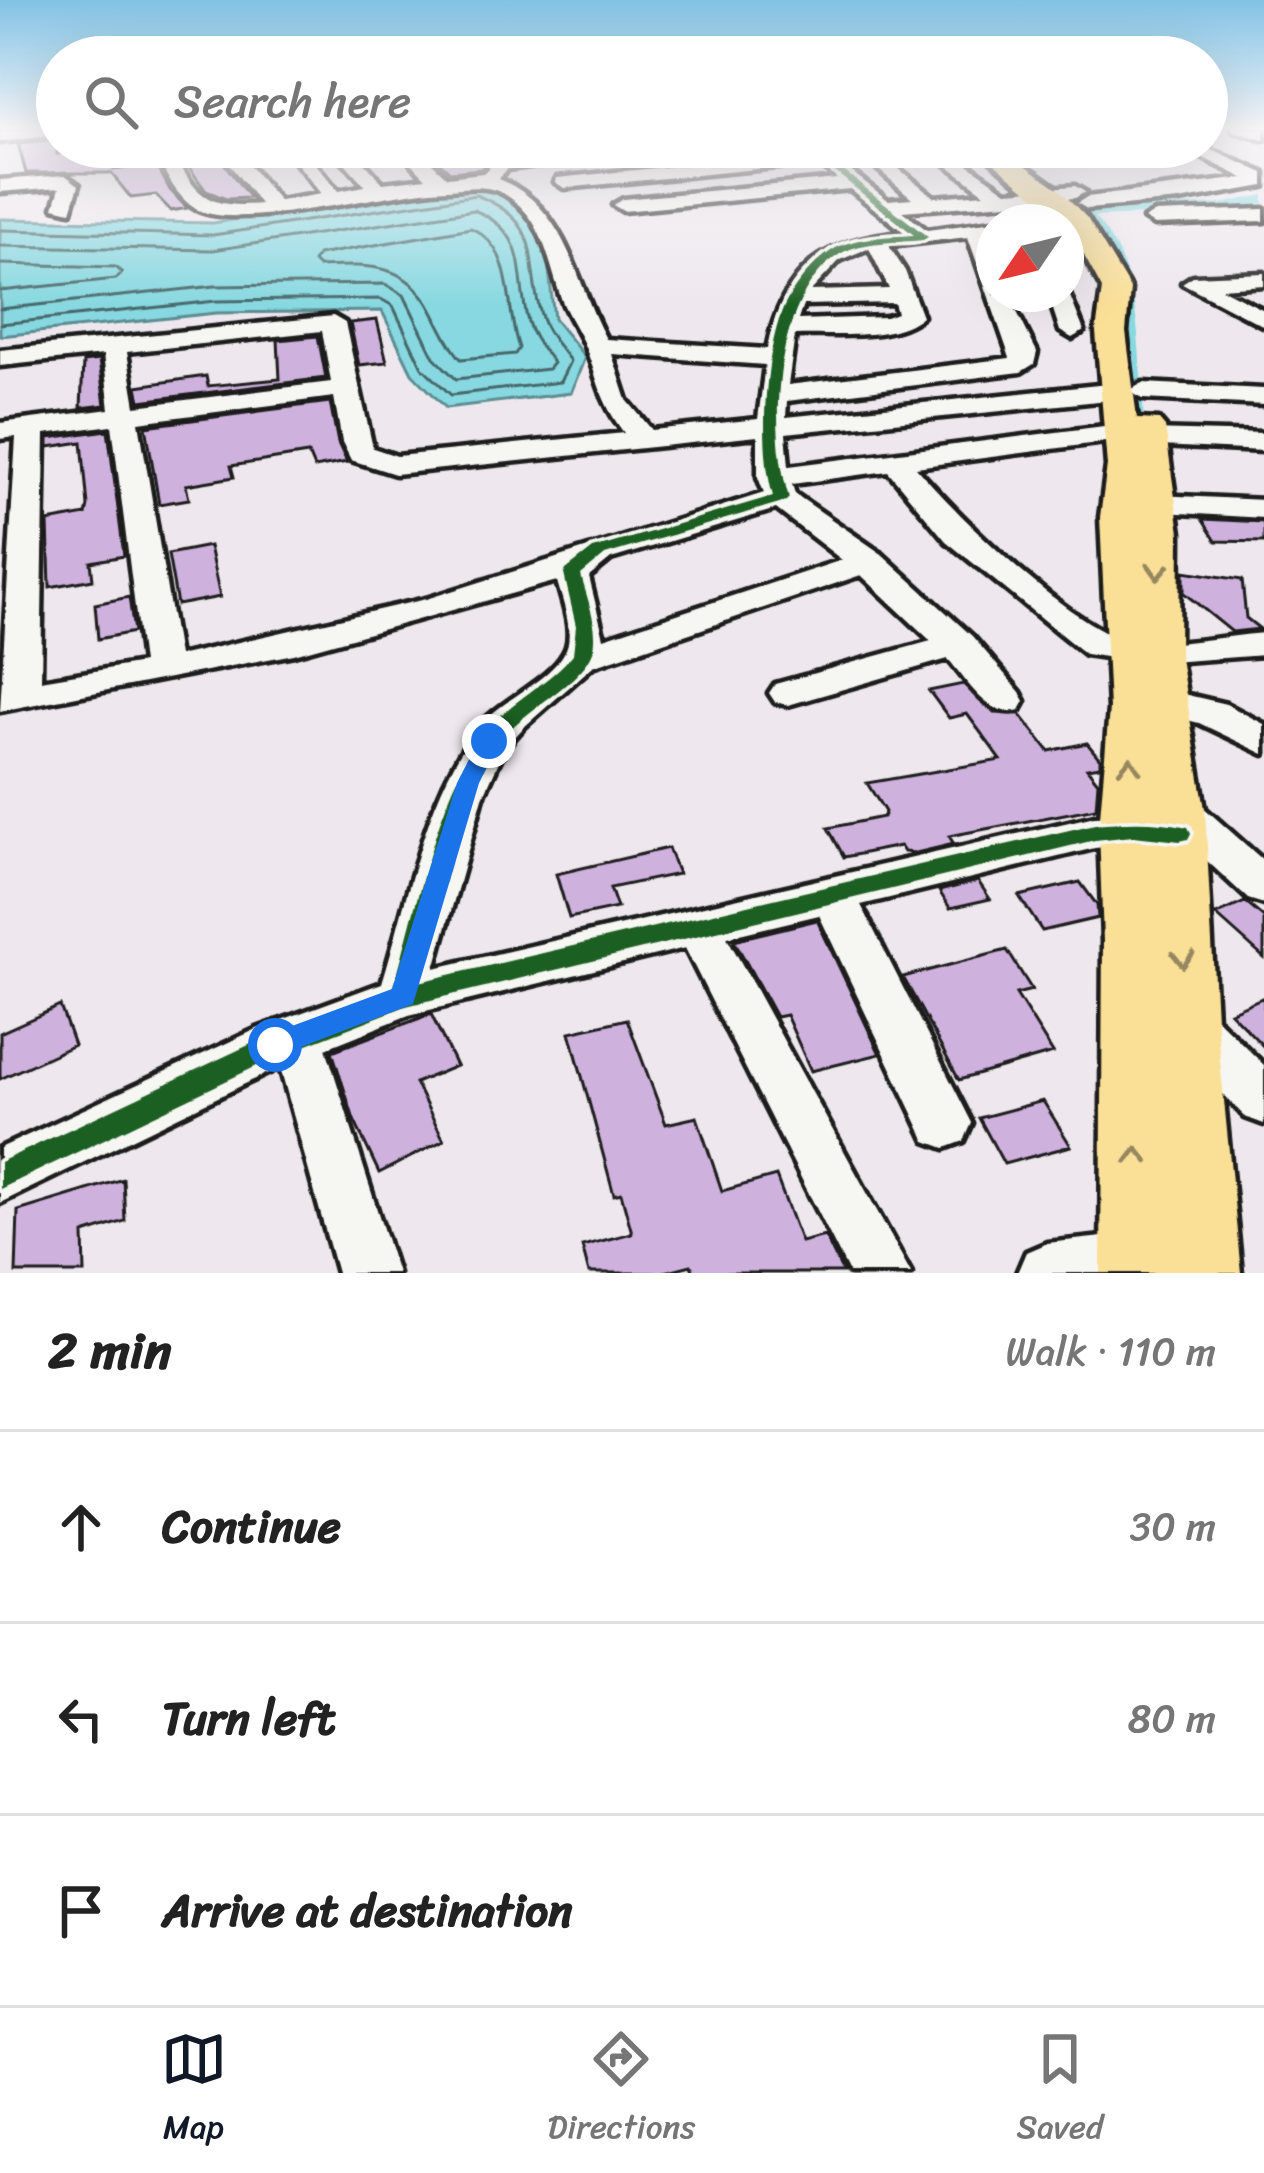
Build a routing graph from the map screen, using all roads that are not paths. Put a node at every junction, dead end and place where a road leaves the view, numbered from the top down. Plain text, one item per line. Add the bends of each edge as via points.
1 (68, 186) edge
2 (186, 186) edge
3 (256, 186) edge
4 (324, 186) edge
5 (376, 186) edge
6 (401, 186) edge
7 (508, 186) edge
8 (820, 186) edge
9 (861, 186) edge
10 (909, 186) edge
11 (988, 186) edge
12 (1046, 186) edge
13 (1228, 186) edge
14 (378, 189) junction
15 (332, 196) junction
16 (1003, 197) junction
17 (930, 203) junction
18 (1056, 204) edge
19 (1073, 204) edge
20 (623, 205) dead end
21 (272, 206) junction
22 (887, 206) junction
23 (1084, 206) edge
24 (64, 207) dead end
25 (1084, 207) edge
26 (1084, 214) edge
27 (1264, 214) edge
28 (1234, 216) junction
29 (976, 230) edge
30 (1264, 234) edge
31 (923, 237) junction
32 (876, 242) junction
33 (1263, 280) edge
34 (1005, 312) edge
35 (1065, 312) edge
36 (1264, 319) edge
37 (788, 328) junction
38 (1072, 331) dead end
39 (114, 346) junction
40 (597, 346) junction
41 (0, 358) edge
42 (343, 388) junction
43 (777, 394) junction
44 (1264, 397) edge
45 (1132, 413) junction
46 (124, 414) junction
47 (16, 429) edge
48 (774, 429) junction
49 (646, 442) junction
50 (1264, 442) edge
51 (895, 461) junction
52 (777, 488) junction
53 (1157, 504) junction
54 (1264, 509) edge
55 (870, 561) junction
56 (581, 562) junction
57 (958, 644) junction
58 (1264, 644) edge
59 (581, 658) junction
60 (1148, 667) junction
61 (162, 670) junction
62 (788, 693) dead end
63 (11, 698) edge
64 (1006, 701) dead end
65 (1264, 741) edge
66 (1155, 826) junction
67 (1264, 887) edge
68 (832, 894) junction
69 (698, 926) junction
70 (403, 996) junction
71 (1184, 1018) junction
72 (297, 1037) junction
73 (1264, 1100) edge
74 (945, 1124) dead end
75 (0, 1176) edge
76 (1140, 1268) edge
77 (367, 1273) edge
78 (881, 1273) edge
79 (1047, 1273) edge
80 (1203, 1273) edge

1 - 24 street
2 - 21 street via 208,208
3 - 21 street
4 - 15 street
5 - 14 street
6 - 14 street
7 - 40 street via 557,242 580,319
8 - 20 street
9 - 22 street
10 - 17 street
11 - 16 street
12 - 19 main road
13 - 23 street
14 - 15 street
15 - 21 street
16 - 17 street
16 - 18 street
17 - 22 street
22 - 31 street
25 - 28 street
26 - 45 main road via 1133,268
27 - 28 street
28 - 30 street
29 - 31 street
31 - 32 street
32 - 37 street via 832,255
32 - 37 street via 910,316
33 - 36 street via 1193,283
34 - 43 street via 1024,352 1021,364
35 - 38 street
37 - 40 street
37 - 43 street
39 - 41 street
39 - 42 street via 333,323
39 - 46 street
40 - 49 street via 614,400
42 - 46 street
42 - 49 street via 361,454 375,463
43 - 48 street
44 - 45 street
45 - 48 street via 1071,392
45 - 50 street
45 - 51 street
45 - 53 main road
45 - 60 main road via 1120,517
46 - 47 street
46 - 61 street
47 - 63 street
48 - 49 street
48 - 52 street
51 - 52 street
51 - 60 street via 957,534 1099,646
52 - 55 street
52 - 56 street
53 - 54 street
53 -> 60 main road
55 - 57 street
55 - 59 street
56 - 59 street via 572,574 586,641
56 - 61 street via 396,620
57 - 62 street
57 - 64 street
58 - 60 street
59 - 70 street via 522,703 489,741 468,783
60 - 65 street
60 - 66 main road
61 - 63 street
66 - 67 street
66 - 68 street via 1095,832
66 -> 71 main road
76 -> 66 main road
68 - 69 street
68 - 74 street
69 - 70 street
69 - 78 street
70 - 72 street
71 - 73 street
71 - 80 main road
72 - 75 street
72 - 77 street
76 - 79 street

